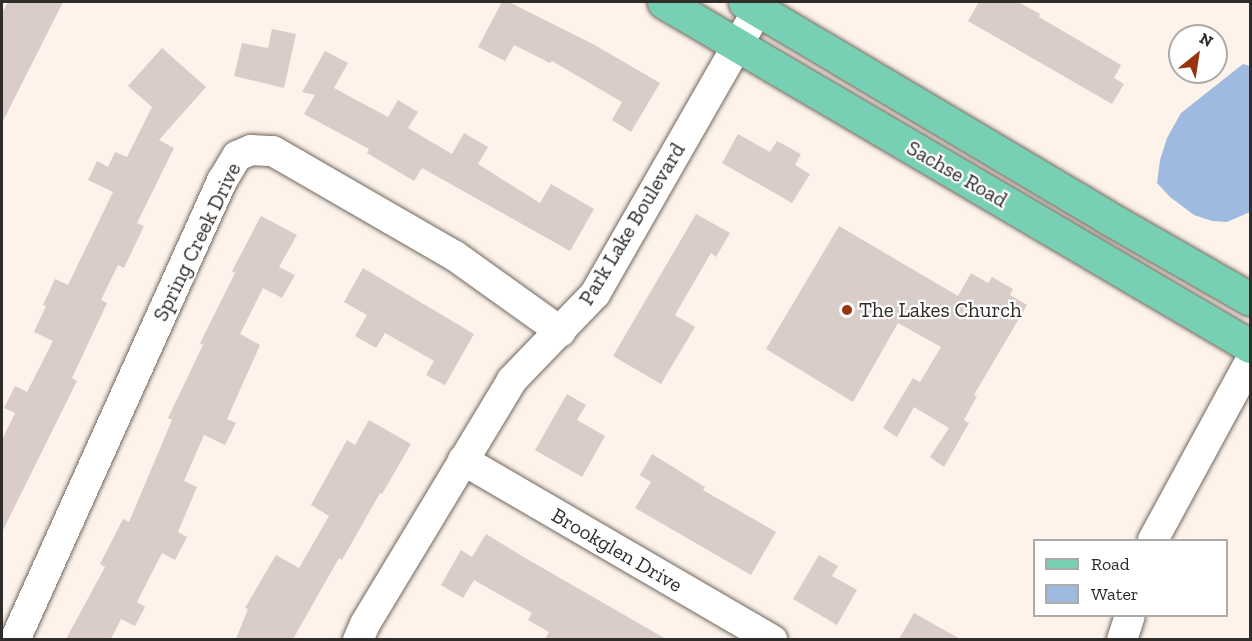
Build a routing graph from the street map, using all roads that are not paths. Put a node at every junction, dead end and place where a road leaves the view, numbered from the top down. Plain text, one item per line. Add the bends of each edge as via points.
1 (664, 2) edge
2 (751, 5) edge
3 (737, 45) junction
4 (1251, 299) edge
5 (561, 332) junction
6 (1251, 346) edge
7 (1251, 362) edge
8 (463, 460) junction
9 (1154, 539) edge
10 (1129, 617) edge
11 (15, 639) edge
12 (358, 639) edge
13 (772, 639) edge
14 (1122, 639) edge

1 - 3 main road, Sachse Road
2 - 3 street, Park Lake Boulevard
2 - 4 main road, Sachse Road
3 - 5 street, Park Lake Boulevard via 595,294
3 - 6 main road, Sachse Road
5 - 8 street, Park Lake Boulevard via 512,380
5 - 11 street, Spring Creek Drive via 455,256 273,151 251,150 237,156 222,181
7 - 9 street
8 - 12 street, Park Lake Boulevard
8 - 13 street, Brookglen Drive
10 - 14 street

